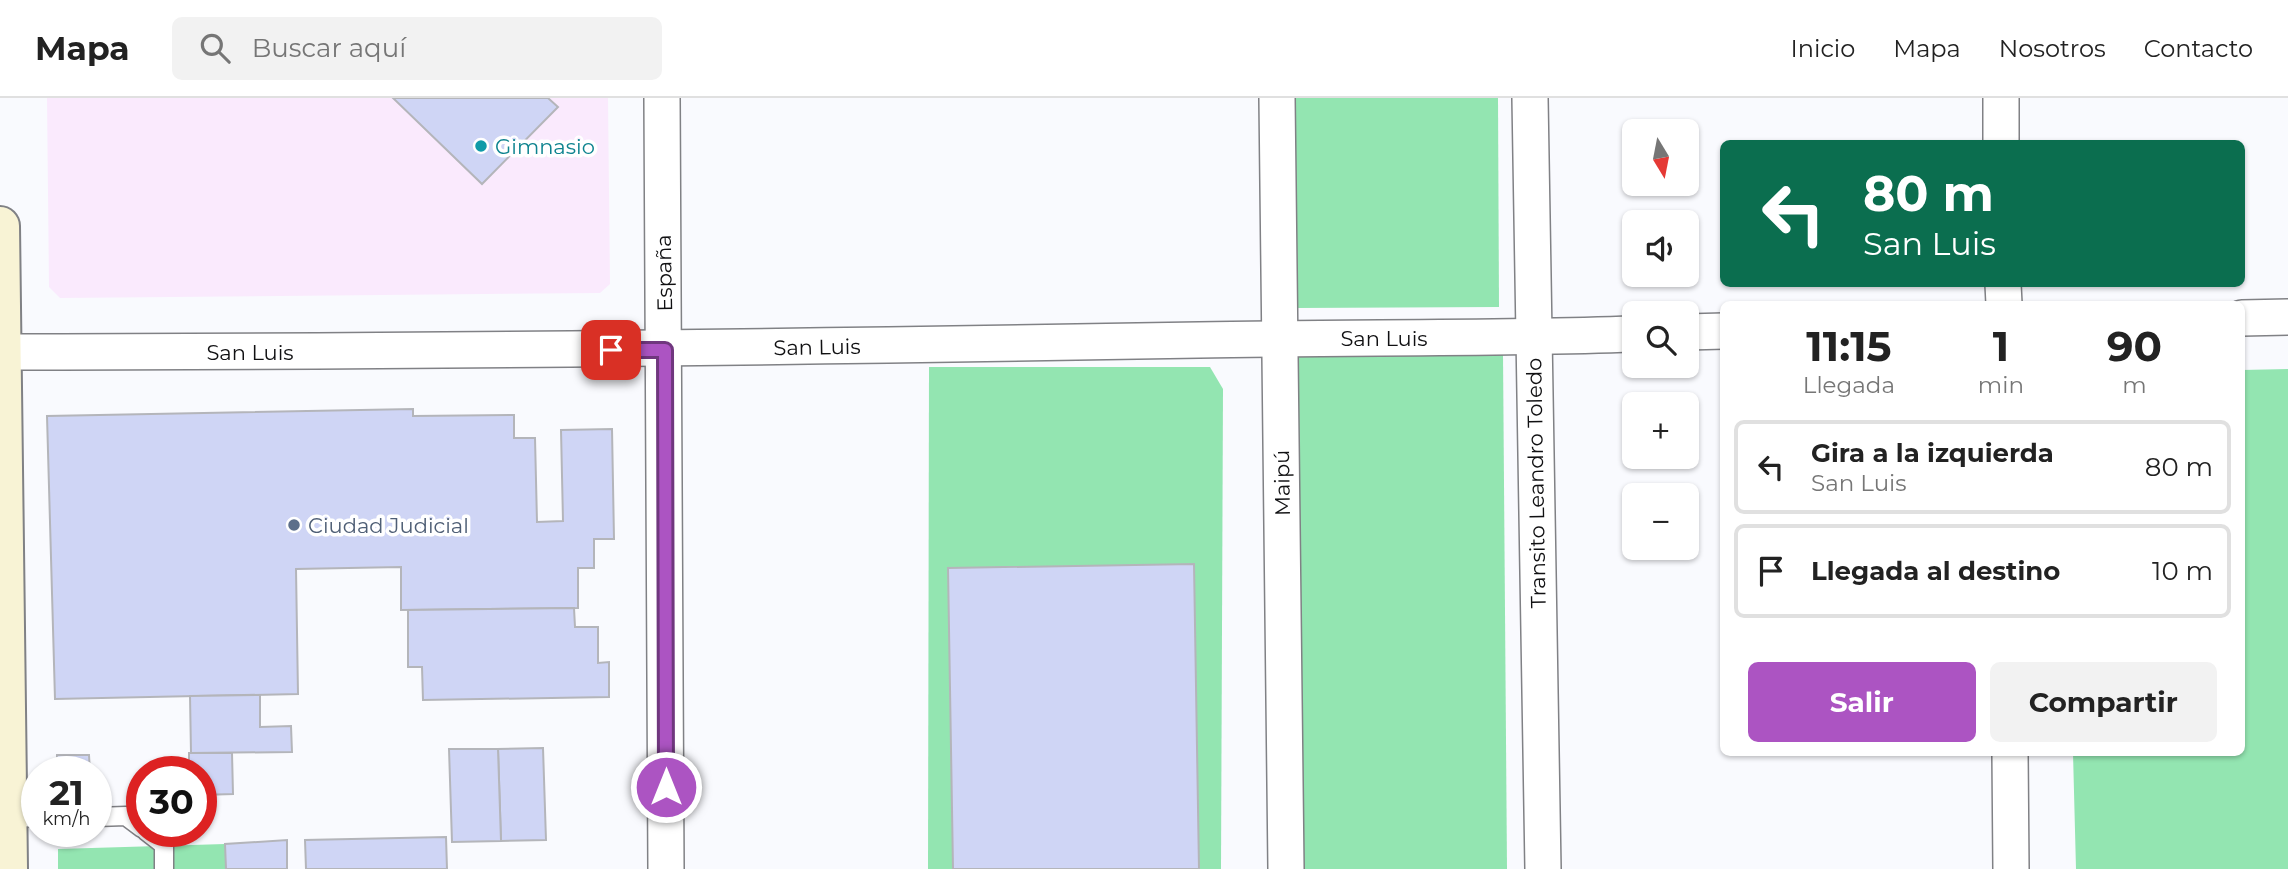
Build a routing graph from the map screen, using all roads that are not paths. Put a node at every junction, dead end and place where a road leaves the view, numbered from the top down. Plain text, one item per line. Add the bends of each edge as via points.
1 (662, 98) edge
2 (1277, 98) edge
3 (1530, 98) edge
4 (2001, 98) edge
5 (2001, 140) edge
6 (0, 226) edge
7 (2288, 317) edge
8 (2245, 318) edge
9 (1720, 331) edge
10 (1699, 332) edge
11 (1622, 334) edge
12 (1534, 338) junction
13 (1281, 339) junction
14 (665, 350) junction
15 (1, 352) edge
16 (2010, 756) edge
17 (21, 795) edge
18 (21, 821) edge
19 (164, 847) edge
20 (8, 869) edge
21 (164, 869) edge
22 (666, 869) edge
23 (1286, 869) edge
24 (1543, 869) edge
25 (2011, 869) edge

1 - 14 street, España
2 - 13 street, Maipú
3 - 12 street, Transito Leandro Toledo
4 - 5 street
6 - 15 street
7 - 8 street
9 - 10 street
11 - 12 street, San Luis
12 - 13 street, San Luis
12 - 24 street, Transito Leandro Toledo
13 - 14 street, San Luis
13 - 23 street, Maipú
14 - 15 street, San Luis
14 - 22 street, España
15 - 17 street
16 - 25 street
18 - 20 street
19 - 21 lane

